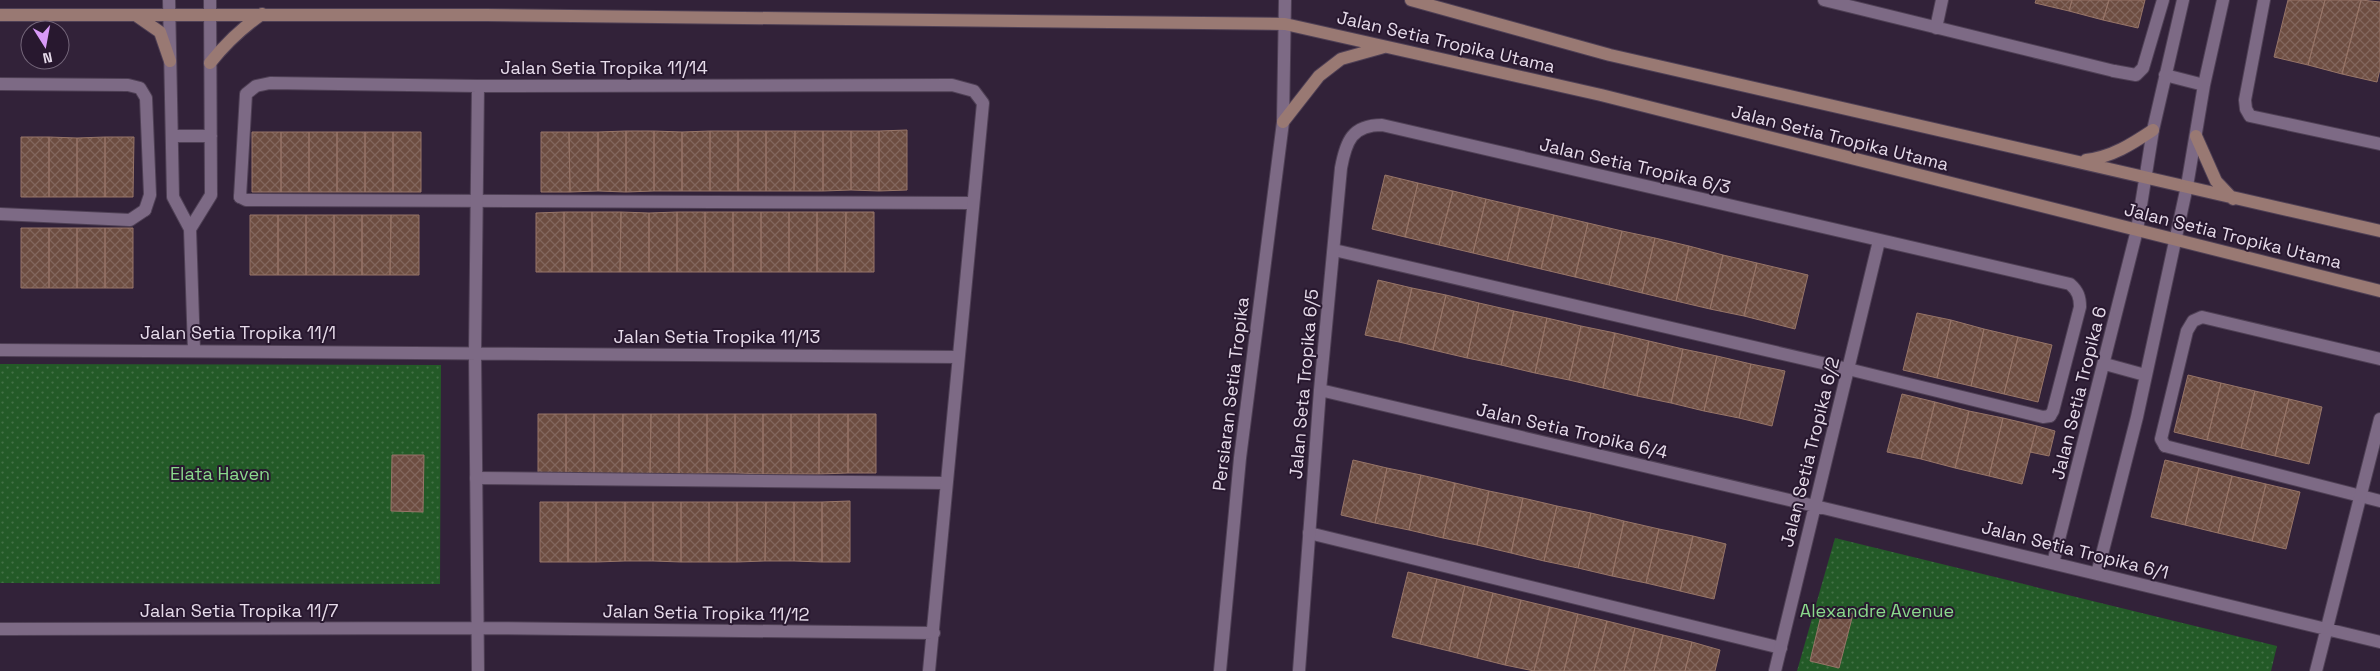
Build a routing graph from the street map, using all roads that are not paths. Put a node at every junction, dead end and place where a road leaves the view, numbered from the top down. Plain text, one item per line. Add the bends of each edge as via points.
1 (169, 0) edge
2 (210, 0) edge
3 (1285, 0) edge
4 (1411, 0) edge
5 (1824, 0) edge
6 (1942, 0) edge
7 (2163, 0) edge
8 (2183, 0) edge
9 (2223, 0) edge
10 (2264, 0) edge
11 (210, 14) junction
12 (262, 14) junction
13 (0, 15) edge
14 (135, 15) junction
15 (170, 15) junction
16 (1285, 24) junction
17 (1936, 28) junction
18 (1387, 47) junction
19 (170, 61) junction
20 (210, 63) junction
21 (2165, 75) junction
22 (0, 84) edge
23 (2204, 85) junction
24 (478, 86) junction
25 (1283, 122) junction
26 (1382, 125) joint
27 (2154, 130) junction
28 (172, 136) junction
29 (211, 136) junction
30 (2196, 136) junction
31 (2380, 144) edge
32 (2076, 162) junction
33 (2146, 176) junction
34 (2187, 186) junction
35 (2232, 199) junction
36 (476, 200) junction
37 (973, 203) junction
38 (0, 214) edge
39 (190, 229) junction
40 (2137, 230) junction
41 (2380, 231) edge
42 (1879, 241) junction
43 (2176, 241) junction
44 (1334, 250) junction
45 (2380, 290) edge
46 (0, 350) edge
47 (194, 350) junction
48 (475, 353) junction
49 (958, 357) junction
50 (2380, 359) edge
51 (2104, 364) junction
52 (1848, 369) junction
53 (2146, 375) junction
54 (1320, 390) junction
55 (2380, 419) edge
56 (476, 478) junction
57 (945, 483) junction
58 (2359, 496) junction
59 (2380, 501) edge
60 (1815, 506) junction
61 (1309, 533) junction
62 (2053, 563) junction
63 (2097, 574) junction
64 (478, 628) junction
65 (0, 629) edge
66 (2326, 629) junction
67 (934, 632) junction
68 (2380, 642) edge
69 (1781, 648) junction
70 (478, 671) edge
71 (929, 671) edge
72 (1220, 671) edge
73 (1299, 671) edge
74 (1775, 671) edge
75 (2316, 671) edge

1 - 15 street
2 - 11 street
3 - 16 street, Persiaran Setia Tropika
4 - 32 main road, Jalan Setia Tropika Utama via 1610,56
5 - 17 street
6 - 17 street
7 - 17 street via 2143,68 2136,75
8 - 21 street, Jalan Setia Tropika 6
9 - 23 street
10 - 31 street via 2245,100 2250,116
11 - 12 main road, Jalan Setia Tropika Utama
11 - 15 main road, Jalan Setia Tropika Utama
11 - 20 street
12 - 16 main road, Jalan Setia Tropika Utama
12 - 20 main road via 233,37
13 - 14 main road, Jalan Setia Tropika Utama
14 - 15 main road, Jalan Setia Tropika Utama
14 - 19 main road via 160,32
15 - 19 street
16 - 18 main road, Jalan Setia Tropika Utama
16 - 25 street, Persiaran Setia Tropika
18 - 25 main road via 1341,59 1319,76
18 - 40 main road, Jalan Setia Tropika Utama via 1601,95
19 - 28 street
20 - 29 street
21 - 23 street
21 - 27 street, Jalan Setia Tropika 6
22 - 38 street via 128,85 140,88 146,98 150,196 145,210 130,220
23 - 30 street
24 - 36 street
24 - 36 street, Jalan Setia Tropika 11/14 via 270,83 256,86 246,94 240,197 246,200
24 - 37 street, Jalan Setia Tropika 11/14 via 952,85 974,92 983,103
25 - 72 street, Persiaran Setia Tropika via 1240,458
26 - 42 street, Jalan Setia Tropika 6/3
26 - 44 street, Jalan Seta Tropika 6/5 via 1367,125 1352,134 1344,151
27 - 32 main road via 2104,158
27 - 33 street, Jalan Setia Tropika 6
28 - 29 street
28 - 39 street via 173,196
29 - 39 street via 211,195
30 - 34 street
30 - 35 main road via 2216,181
32 - 33 main road, Jalan Setia Tropika Utama
33 - 34 main road, Jalan Setia Tropika Utama
33 - 40 street, Jalan Setia Tropika 6
34 - 35 main road, Jalan Setia Tropika Utama
34 - 43 street
35 - 41 main road, Jalan Setia Tropika Utama
36 - 37 street
36 - 48 street
37 - 49 street
39 - 47 street
40 - 43 main road, Jalan Setia Tropika Utama
40 - 51 street, Jalan Setia Tropika 6
42 - 52 street, Jalan Setia Tropika 6/2
42 - 52 street, Jalan Setia Tropika 6/3 via 2060,281 2076,289 2080,307 2050,416 2043,417
43 - 45 main road, Jalan Setia Tropika Utama
43 - 53 street
44 - 52 street
44 - 54 street, Jalan Seta Tropika 6/5
46 - 47 street, Jalan Setia Tropika 11/1
47 - 48 street, Jalan Setia Tropika 11/1
48 - 49 street, Jalan Setia Tropika 11/13
48 - 56 street
49 - 57 street
50 - 58 street via 2202,317 2193,321 2187,331 2161,439 2165,446
51 - 53 street
51 - 62 street, Jalan Setia Tropika 6
52 - 60 street, Jalan Setia Tropika 6/2
53 - 63 street
54 - 60 street, Jalan Setia Tropika 6/4
54 - 61 street, Jalan Seta Tropika 6/5
55 - 58 street
56 - 57 street
56 - 64 street
57 - 67 street
58 - 59 street
58 - 66 street
60 - 62 street, Jalan Setia Tropika 6/1
60 - 69 street, Jalan Setia Tropika 6/2
61 - 69 street
61 - 73 street, Jalan Seta Tropika 6/5
62 - 63 street, Jalan Setia Tropika 6/1
63 - 66 street, Jalan Setia Tropika 6/1
64 - 65 street, Jalan Setia Tropika 11/7
64 - 67 street, Jalan Setia Tropika 11/12
64 - 70 street
66 - 68 street, Jalan Setia Tropika 6/1
66 - 75 street
67 - 71 street
69 - 74 street, Jalan Setia Tropika 6/2

